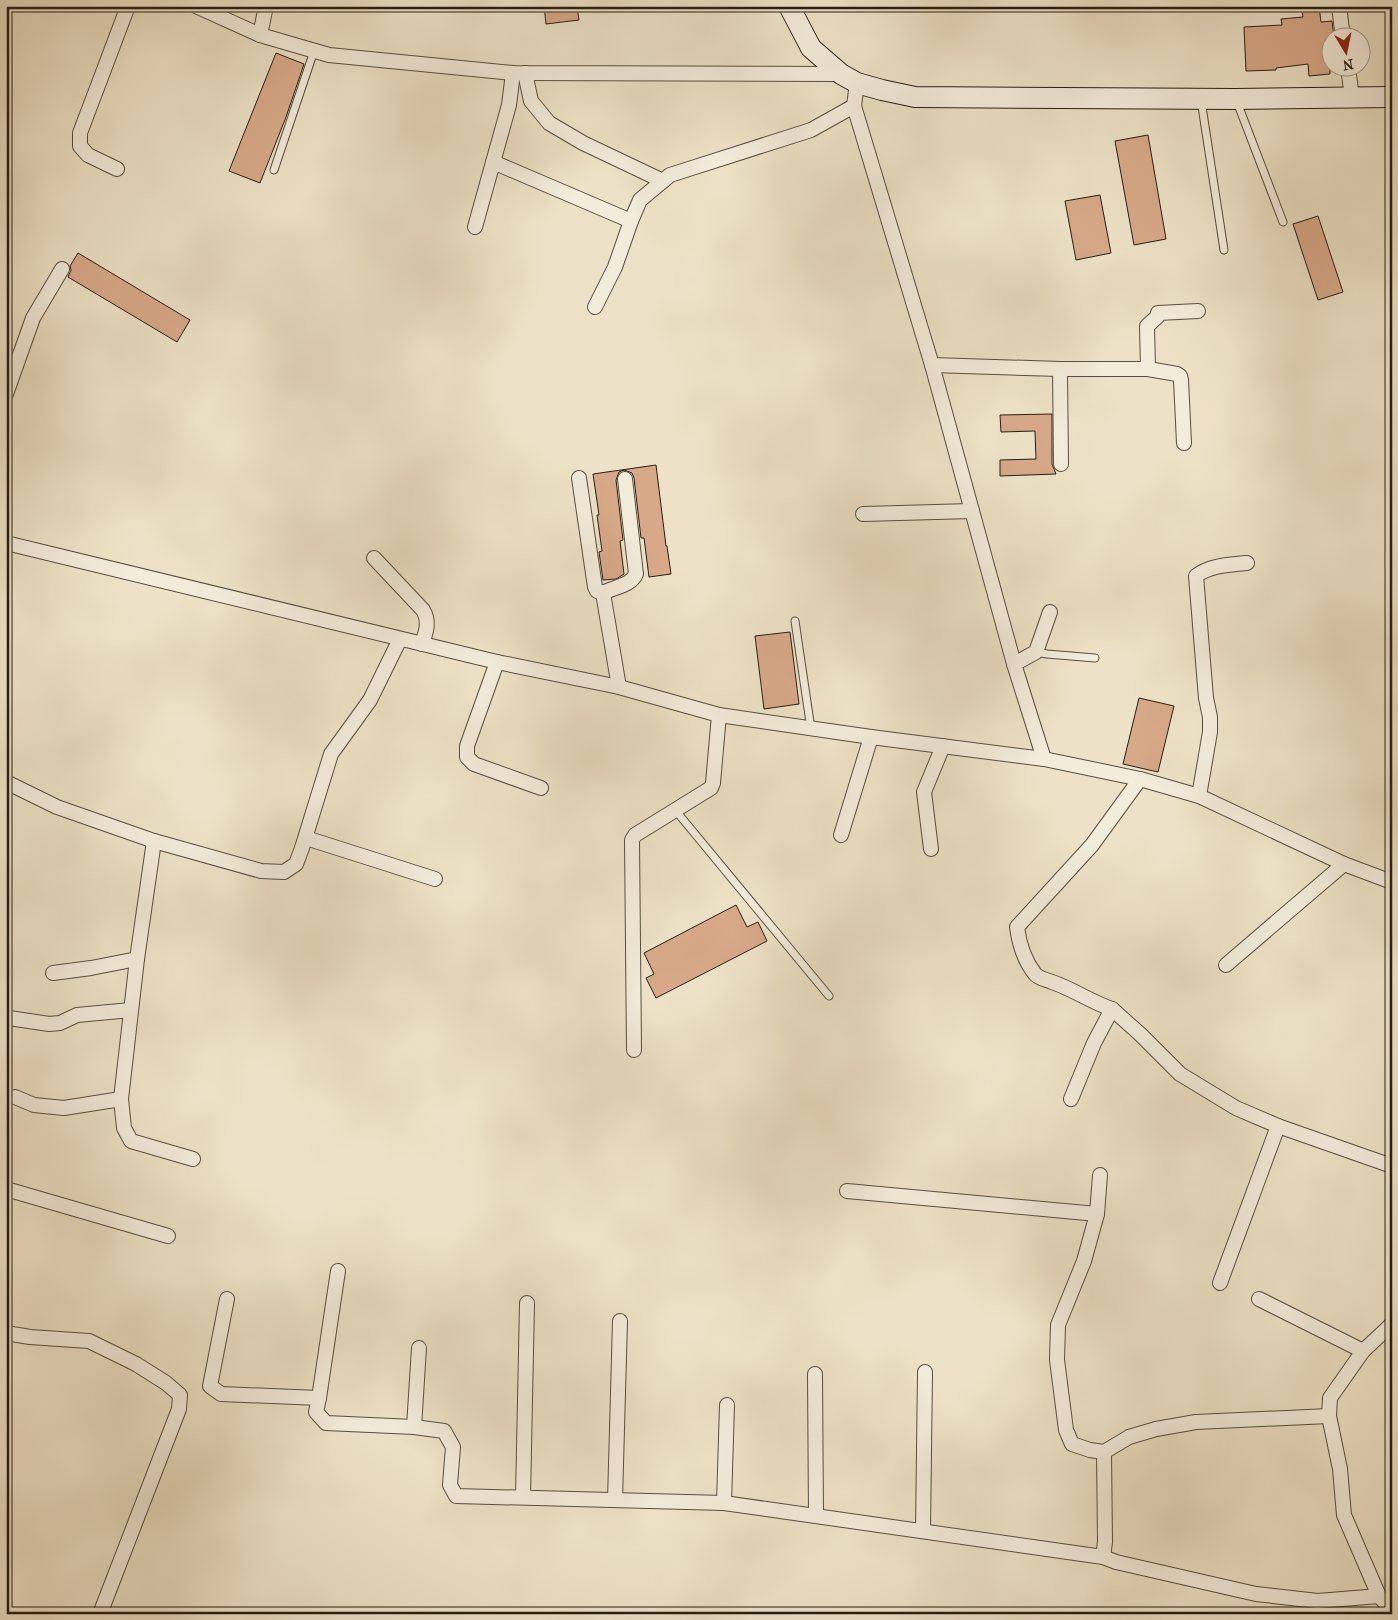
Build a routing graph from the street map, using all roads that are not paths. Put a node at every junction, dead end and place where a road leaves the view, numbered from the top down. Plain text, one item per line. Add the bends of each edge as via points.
1 (128, 6) edge
2 (196, 6) edge
3 (266, 6) edge
4 (789, 6) edge
5 (1339, 6) edge
6 (1342, 28) edge
7 (260, 35) junction
8 (314, 51) junction
9 (519, 73) junction
10 (849, 78) junction
11 (1349, 78) edge
12 (1392, 97) edge
13 (1201, 98) junction
14 (1352, 98) junction
15 (1236, 99) junction
16 (854, 106) junction
17 (493, 162) junction
18 (117, 168) dead end
19 (274, 170) dead end
20 (663, 181) junction
21 (631, 220) junction
22 (1283, 222) dead end
23 (474, 227) dead end
24 (1224, 250) dead end
25 (62, 269) dead end
26 (595, 307) dead end
27 (1198, 311) dead end
28 (932, 365) junction
29 (1060, 369) junction
30 (1148, 369) junction
31 (6, 394) edge
32 (1184, 443) dead end
33 (1062, 464) dead end
34 (580, 478) dead end
35 (625, 479) dead end
36 (972, 511) junction
37 (863, 514) dead end
38 (6, 543) edge
39 (374, 558) dead end
40 (1246, 563) dead end
41 (603, 593) junction
42 (1050, 612) dead end
43 (795, 621) dead end
44 (400, 639) junction
45 (422, 644) junction
46 (1036, 652) junction
47 (1095, 658) dead end
48 (497, 662) junction
49 (1014, 664) junction
50 (619, 686) junction
51 (719, 715) junction
52 (811, 729) junction
53 (871, 737) junction
54 (943, 746) junction
55 (1044, 759) junction
56 (1140, 779) junction
57 (6, 782) edge
58 (541, 788) dead end
59 (1199, 796) junction
60 (676, 810) junction
61 (841, 835) dead end
62 (306, 838) junction
63 (154, 841) junction
64 (931, 849) dead end
65 (1344, 864) junction
66 (435, 879) dead end
67 (1392, 882) edge
68 (137, 959) junction
69 (1226, 965) dead end
70 (53, 973) dead end
71 (829, 996) dead end
72 (1112, 1009) junction
73 (131, 1010) junction
74 (9, 1018) dead end
75 (634, 1050) dead end
76 (15, 1097) dead end
77 (121, 1099) junction
78 (1071, 1099) dead end
79 (1278, 1126) junction
80 (193, 1159) dead end
81 (1392, 1166) edge
82 (1100, 1175) dead end
83 (6, 1189) edge
84 (847, 1191) dead end
85 (1097, 1214) junction
86 (168, 1236) dead end
87 (338, 1271) dead end
88 (1220, 1283) dead end
89 (227, 1299) dead end
90 (1259, 1299) dead end
91 (527, 1302) dead end
92 (620, 1320) dead end
93 (1392, 1324) edge
94 (6, 1332) edge
95 (419, 1348) dead end
96 (1363, 1351) junction
97 (925, 1372) dead end
98 (815, 1374) dead end
99 (319, 1398) junction
100 (727, 1406) dead end
101 (1329, 1416) junction
102 (414, 1428) junction
103 (1104, 1452) junction
104 (523, 1497) junction
105 (616, 1500) junction
106 (724, 1502) junction
107 (816, 1516) junction
108 (923, 1531) junction
109 (1103, 1557) junction
110 (1379, 1596) junction
111 (1392, 1610) edge
112 (100, 1614) edge

1 - 18 street via 80,133 80,146 88,155
2 - 7 street
3 - 7 street
4 - 10 main road via 811,48 824,62
5 - 6 street
7 - 8 street
8 - 9 street
8 - 19 lane
9 - 10 street
9 - 17 street
9 - 20 street via 531,101 549,123 582,143
10 - 13 main road via 915,97
10 - 16 street
11 - 14 street
12 - 14 main road
13 - 15 main road
13 - 24 lane
14 - 15 main road
15 - 22 lane
16 - 20 street via 812,130 670,175
16 - 28 street
17 - 21 street
17 - 23 street
20 - 21 street via 640,200
21 - 26 street via 615,267
25 - 31 street via 33,318
27 - 30 street via 1158,313 1147,326
28 - 29 street
28 - 36 street
29 - 30 street
29 - 33 street
30 - 32 street via 1180,376
34 - 41 street via 595,587
35 - 41 street via 636,574 630,582
36 - 37 street
36 - 49 street
38 - 44 street
39 - 45 street via 427,617
40 - 59 street via 1217,566 1196,576 1210,717
41 - 50 street
42 - 46 street
43 - 52 lane
44 - 45 street
44 - 62 street via 370,700 331,754
45 - 48 street
46 - 47 lane
46 - 49 street
48 - 50 street
48 - 58 street via 467,746 467,757 474,764
49 - 55 street
50 - 51 street
51 - 52 street
51 - 60 street via 711,788
52 - 53 street
53 - 54 street
53 - 61 street
54 - 55 street
54 - 64 street via 924,792
55 - 56 street
56 - 59 street
56 - 72 street via 1092,845 1017,927 1018,942 1036,976
57 - 63 street via 57,807
59 - 65 street
60 - 71 lane
60 - 75 street via 632,840
62 - 63 street via 296,864 284,872 261,871
62 - 66 street
63 - 68 street
65 - 67 street
65 - 69 street
68 - 70 street
68 - 73 street
72 - 78 street
72 - 79 street via 1180,1074 1236,1108
73 - 74 street via 77,1015 49,1024
73 - 77 street
76 - 77 street via 34,1105 64,1108
77 - 80 street via 124,1128 130,1141
79 - 81 street
79 - 88 street
82 - 85 street
83 - 86 street
84 - 85 street
85 - 103 street via 1084,1261 1058,1324 1057,1360 1066,1430 1072,1444
87 - 99 street
89 - 99 street via 210,1386 221,1394
90 - 96 street
91 - 104 street
92 - 105 street
93 - 96 street
94 - 112 street via 89,1341 136,1364 180,1395 179,1409
95 - 102 street
96 - 101 street via 1330,1398
97 - 108 street
98 - 107 street
99 - 102 street via 316,1412 326,1423
100 - 106 street
101 - 103 street via 1196,1422 1129,1437
101 - 110 street via 1340,1469 1344,1515
102 - 104 street via 444,1431 453,1447 450,1485 456,1496
103 - 109 street via 1106,1542
104 - 105 street
105 - 106 street
106 - 107 street
107 - 108 street
108 - 109 street
109 - 110 street via 1256,1594 1318,1601
110 - 111 street

